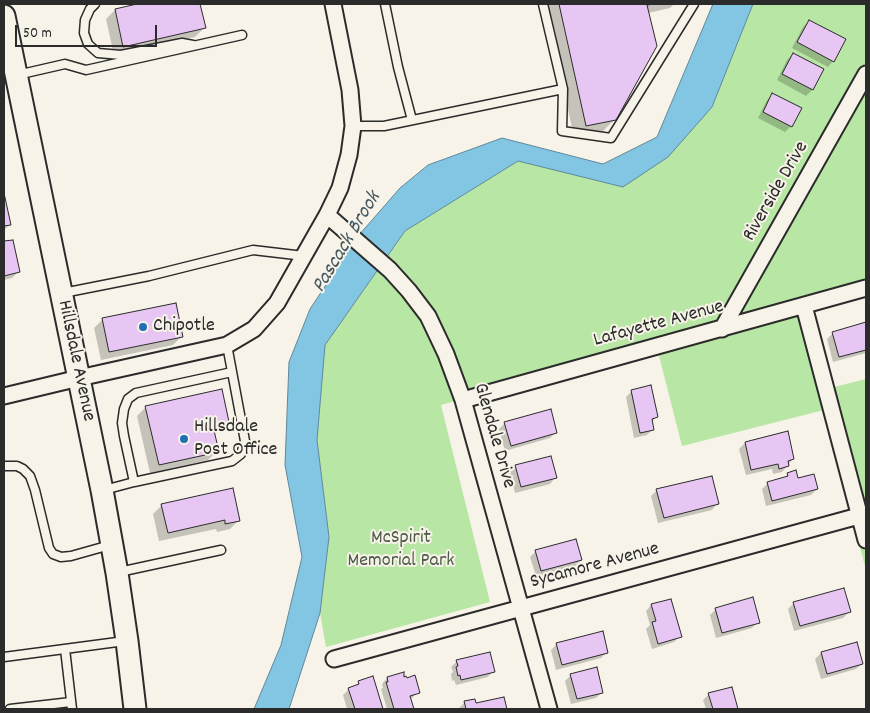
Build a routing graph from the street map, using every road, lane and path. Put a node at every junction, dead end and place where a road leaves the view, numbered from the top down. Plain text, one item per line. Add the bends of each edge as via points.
1 (95, 4) edge
2 (333, 4) edge
3 (384, 4) edge
4 (543, 4) edge
5 (694, 4) edge
6 (4, 22) edge
7 (242, 35) dead end
8 (195, 45) junction
9 (866, 74) edge
10 (16, 76) junction
11 (563, 90) junction
12 (412, 120) junction
13 (353, 126) junction
14 (327, 215) junction
15 (304, 256) junction
16 (866, 288) edge
17 (61, 293) junction
18 (804, 306) junction
19 (722, 329) junction
20 (227, 345) junction
21 (232, 372) junction
22 (79, 378) junction
23 (4, 396) edge
24 (463, 400) junction
25 (4, 466) edge
26 (134, 482) junction
27 (102, 490) junction
28 (863, 515) edge
29 (866, 540) edge
30 (112, 544) junction
31 (221, 550) dead end
32 (117, 573) junction
33 (521, 608) junction
34 (127, 641) junction
35 (64, 649) junction
36 (4, 657) edge
37 (334, 659) dead end
38 (71, 706) edge
39 (10, 709) edge
40 (134, 709) edge
41 (549, 709) edge

1 - 8 lane via 85,20 84,33 88,44 98,52 121,55 182,43
2 - 13 street via 350,90
3 - 12 lane
4 - 11 lane
5 - 11 lane via 611,138 562,131
6 - 10 street, Hillsdale Avenue
7 - 8 lane
8 - 10 lane via 86,70 65,64
9 - 19 street, Riverside Drive
10 - 17 street, Hillsdale Avenue
11 - 12 lane
12 - 13 lane via 384,126
13 - 14 street via 340,188
14 - 15 street
14 - 24 street, Glendale Drive via 390,270 428,316
15 - 17 lane via 253,250 149,276
15 - 20 street via 277,303 254,329
16 - 18 street, Lafayette Avenue
17 - 22 street, Hillsdale Avenue
18 - 19 street, Lafayette Avenue
18 - 28 street
19 - 24 street, Lafayette Avenue
20 - 21 lane
20 - 22 street
21 - 26 lane via 136,394 128,399 122,423
21 - 26 lane via 245,440 241,454 232,461
22 - 23 street
22 - 27 street, Hillsdale Avenue
24 - 33 street, Glendale Drive
25 - 30 lane via 23,468 30,476 49,548 54,554 71,556
26 - 27 lane
27 - 30 street, Hillsdale Avenue
28 - 29 street
28 - 33 street, Sycamore Avenue
30 - 32 street, Hillsdale Avenue
31 - 32 lane
32 - 34 street, Hillsdale Avenue
33 - 37 street, Sycamore Avenue
33 - 41 street, Glendale Drive
34 - 35 lane
34 - 40 street, Hillsdale Avenue
35 - 36 lane
35 - 38 lane
38 - 39 lane

